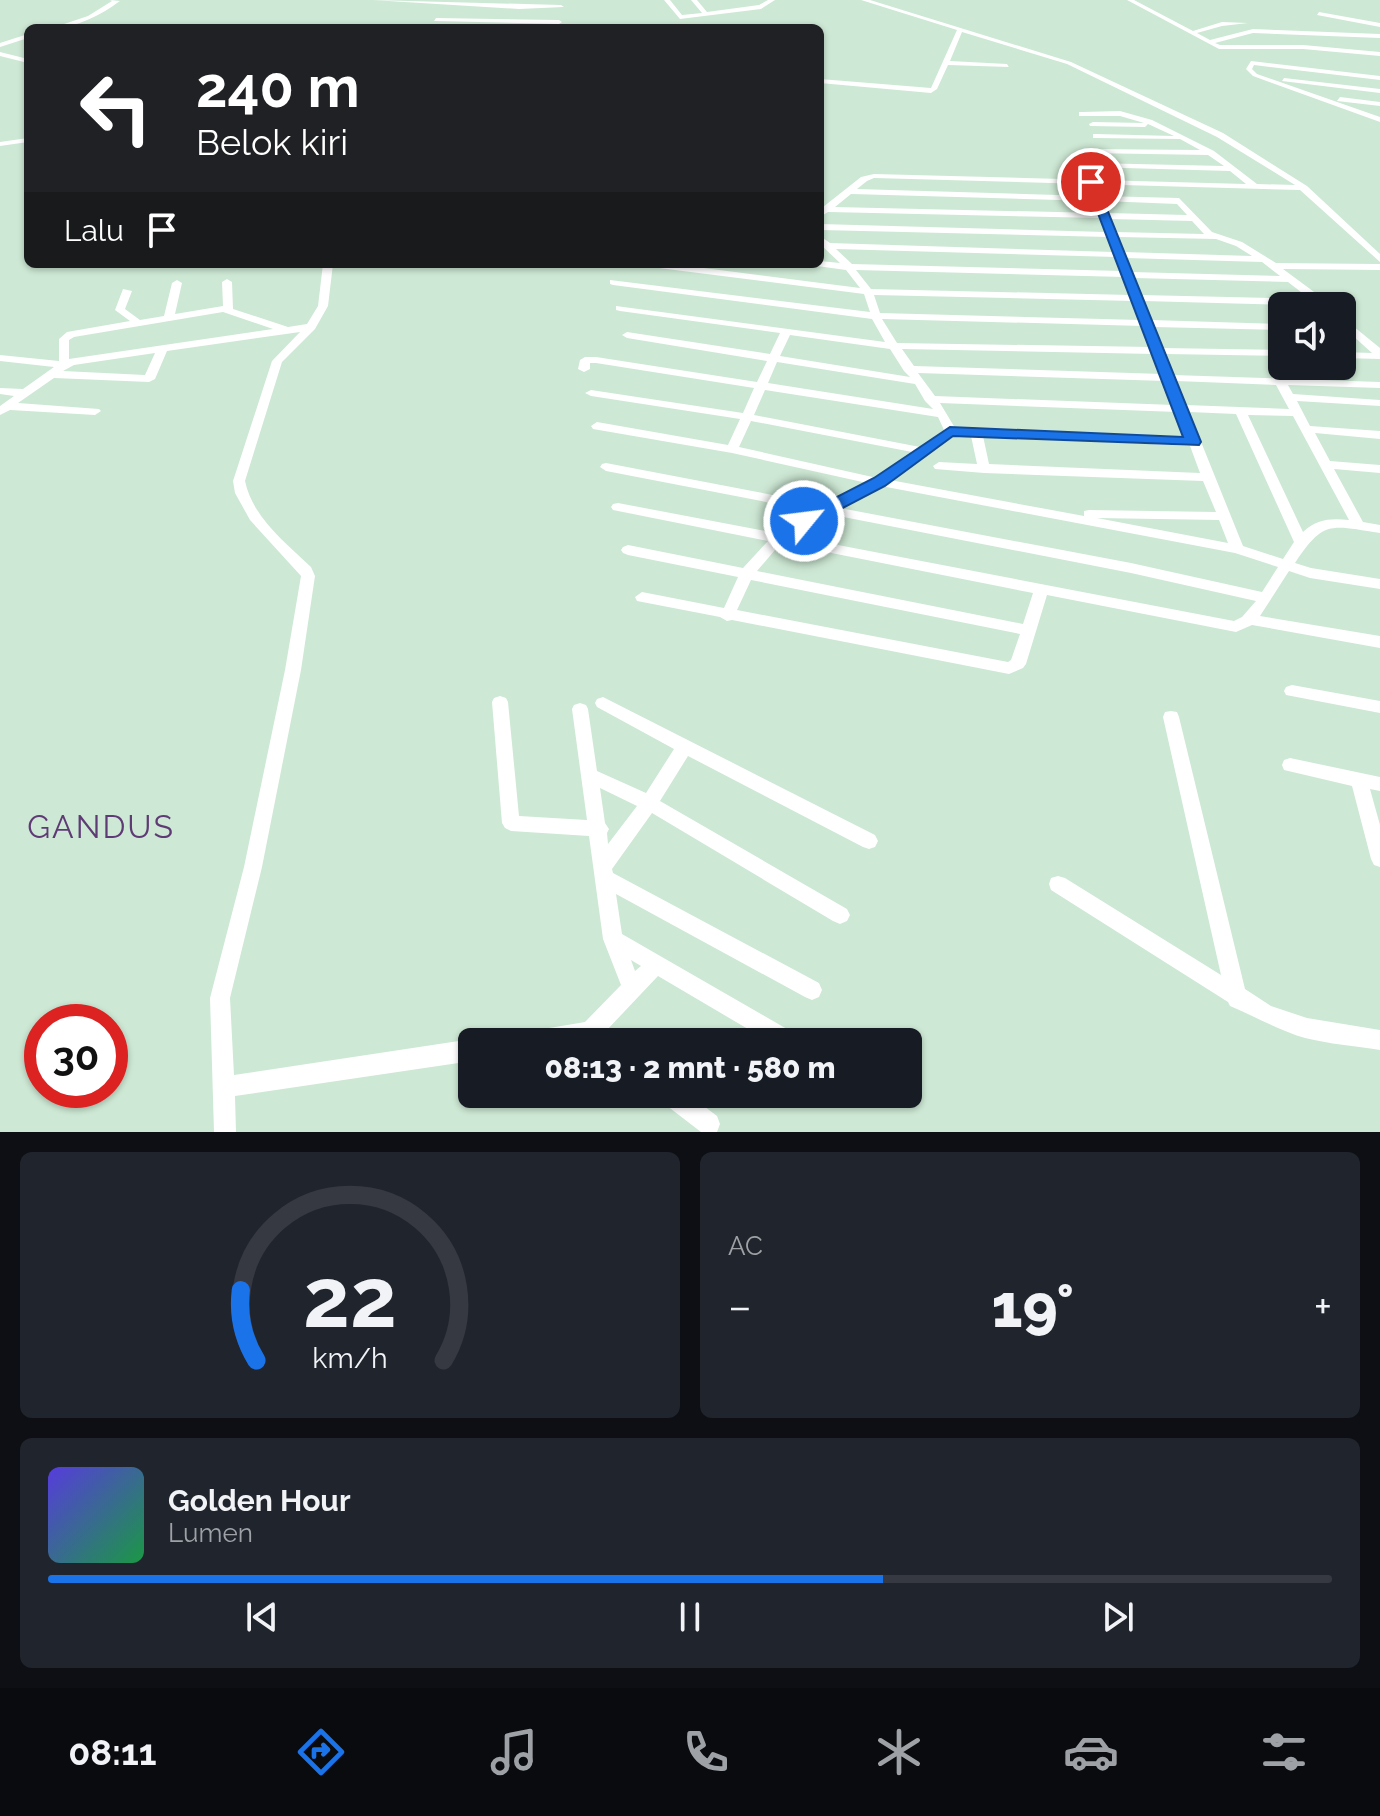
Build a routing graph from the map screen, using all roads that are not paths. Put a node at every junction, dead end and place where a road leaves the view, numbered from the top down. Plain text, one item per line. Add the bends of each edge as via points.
1 (117, 0) edge
2 (375, 0) edge
3 (667, 0) edge
4 (694, 0) edge
5 (753, 0) edge
6 (772, 0) edge
7 (864, 0) edge
8 (1130, 0) edge
9 (738, 1) edge
10 (472, 2) edge
11 (722, 2) dead end
12 (450, 4) junction
13 (519, 7) edge
14 (728, 9) junction
15 (443, 12) junction
16 (705, 13) junction
17 (1319, 14) dead end
18 (436, 20) junction
19 (1245, 23) junction
20 (68, 24) edge
21 (441, 24) edge
22 (500, 24) edge
23 (520, 24) edge
24 (1335, 26) junction
25 (1380, 26) edge
26 (960, 30) junction
27 (1257, 32) junction
28 (1191, 33) junction
29 (1289, 33) junction
30 (1318, 34) junction
31 (1348, 35) junction
32 (1379, 36) edge
33 (24, 37) edge
34 (1225, 38) junction
35 (1209, 42) junction
36 (0, 45) edge
37 (1243, 46) junction
38 (1271, 46) junction
39 (1283, 46) junction
40 (1303, 47) junction
41 (1332, 49) junction
42 (1253, 51) dead end
43 (0, 54) edge
44 (1380, 54) edge
45 (1370, 55) junction
46 (24, 60) edge
47 (945, 63) junction
48 (1251, 63) junction
49 (1007, 66) dead end
50 (1291, 68) junction
51 (1333, 72) junction
52 (1260, 77) junction
53 (1376, 78) edge
54 (824, 81) edge
55 (1377, 90) edge
56 (1312, 95) junction
57 (1380, 104) edge
58 (1082, 114) dead end
59 (1380, 118) edge
60 (1093, 124) dead end
61 (1153, 125) junction
62 (0, 135) edge
63 (1096, 136) dead end
64 (24, 138) edge
65 (1182, 138) junction
66 (24, 140) edge
67 (0, 144) edge
68 (1090, 151) dead end
69 (1212, 153) junction
70 (1092, 165) dead end
71 (1233, 169) junction
72 (1091, 182) junction
73 (1255, 187) junction
74 (1304, 188) junction
75 (850, 191) junction
76 (1098, 199) junction
77 (824, 211) edge
78 (824, 212) edge
79 (1105, 217) junction
80 (1193, 218) junction
81 (824, 227) edge
82 (1113, 235) junction
83 (1214, 237) junction
84 (824, 242) edge
85 (1121, 255) junction
86 (1379, 256) edge
87 (1264, 259) junction
88 (824, 264) edge
89 (1276, 266) junction
90 (849, 267) junction
91 (1380, 267) edge
92 (328, 268) edge
93 (682, 268) edge
94 (1129, 276) junction
95 (1293, 279) junction
96 (227, 282) dead end
97 (613, 282) dead end
98 (177, 283) dead end
99 (127, 291) dead end
100 (868, 292) junction
101 (1309, 292) edge
102 (1138, 299) junction
103 (1268, 303) edge
104 (620, 308) dead end
105 (228, 309) junction
106 (874, 316) junction
107 (169, 318) junction
108 (1147, 323) junction
109 (135, 324) junction
110 (311, 327) junction
111 (1268, 327) edge
112 (288, 330) junction
113 (786, 331) junction
114 (627, 335) dead end
115 (1356, 335) edge
116 (894, 346) junction
117 (163, 348) junction
118 (1158, 349) junction
119 (1378, 351) edge
120 (1268, 353) edge
121 (1356, 353) edge
122 (0, 358) edge
123 (773, 358) junction
124 (64, 365) junction
125 (584, 369) dead end
126 (908, 369) junction
127 (51, 374) junction
128 (1168, 377) junction
129 (916, 381) junction
130 (1280, 381) junction
131 (760, 384) junction
132 (1380, 385) edge
133 (0, 391) edge
134 (25, 393) junction
135 (591, 393) dead end
136 (1289, 397) junction
137 (929, 399) junction
138 (1380, 403) edge
139 (1180, 407) junction
140 (4, 409) edge
141 (1240, 410) junction
142 (95, 411) dead end
143 (1298, 413) junction
144 (942, 414) junction
145 (747, 417) junction
146 (597, 426) dead end
147 (1306, 429) junction
148 (950, 431) junction
149 (976, 432) junction
150 (1380, 435) edge
151 (1193, 442) junction
152 (732, 449) junction
153 (924, 451) junction
154 (1325, 464) junction
155 (939, 466) dead end
156 (606, 467) dead end
157 (984, 469) junction
158 (1380, 469) edge
159 (1207, 477) junction
160 (879, 482) junction
161 (618, 507) dead end
162 (826, 509) junction
163 (1049, 513) junction
164 (1222, 516) junction
165 (1359, 526) junction
166 (1380, 529) edge
167 (777, 539) junction
168 (1302, 544) junction
169 (1237, 549) junction
170 (628, 550) dead end
171 (1288, 566) junction
172 (747, 573) junction
173 (1380, 584) edge
174 (1041, 590) junction
175 (642, 597) dead end
176 (1264, 598) junction
177 (727, 616) junction
178 (1250, 619) junction
179 (1027, 630) junction
180 (1380, 642) edge
181 (1292, 691) dead end
182 (500, 702) dead end
183 (603, 703) dead end
184 (1380, 707) edge
185 (580, 709) dead end
186 (1171, 717) dead end
187 (685, 747) junction
188 (1290, 765) dead end
189 (591, 776) junction
190 (1359, 780) junction
191 (1380, 784) edge
192 (649, 803) junction
193 (600, 829) junction
194 (869, 841) dead end
195 (1380, 859) edge
196 (605, 872) junction
197 (1058, 884) dead end
198 (840, 915) dead end
199 (613, 939) junction
200 (656, 964) junction
201 (633, 990) junction
202 (812, 990) dead end
203 (1237, 999) junction
204 (604, 1028) edge
205 (766, 1028) edge
206 (1380, 1040) edge
207 (458, 1052) edge
208 (223, 1087) junction
209 (688, 1108) edge
210 (709, 1124) dead end
211 (225, 1132) edge

1 - 20 street
2 - 12 street
3 - 16 street via 679,17
4 - 16 street
5 - 9 street
6 - 14 street via 761,7
7 - 26 street
8 - 28 street
10 - 12 street
10 - 13 street
11 - 14 street
12 - 15 street
13 - 15 street
13 - 23 street via 560,14
14 - 16 street
15 - 18 street
17 - 25 street
18 - 21 street
18 - 22 street
19 - 24 street
19 - 27 street
19 - 28 street
24 - 25 street
24 - 31 street
26 - 47 street
26 - 74 street via 1098,76 1235,143
27 - 29 street
27 - 34 street
27 - 38 street
28 - 35 street
29 - 30 street
29 - 40 street
30 - 31 street
30 - 41 street
31 - 32 street
31 - 45 street
33 - 36 street
34 - 35 street
34 - 37 street
35 - 37 street
37 - 38 street
38 - 39 street
39 - 40 street
39 - 50 street via 1292,52
40 - 41 street
41 - 45 street
41 - 51 street
42 - 48 street
43 - 46 street
44 - 45 street
45 - 53 street
47 - 49 street
47 - 54 street via 931,91
48 - 50 street
48 - 52 street via 1250,72
50 - 51 street
51 - 53 street
52 - 55 street
52 - 56 street
53 - 55 street
56 - 57 street
56 - 59 street
58 - 61 street via 1129,115
60 - 61 street
61 - 65 street
62 - 64 street
63 - 65 street
65 - 69 street
66 - 67 street
68 - 69 street
69 - 71 street
70 - 71 street
71 - 73 street
72 - 73 street
72 - 75 street via 874,176
72 - 76 street
73 - 74 street
74 - 86 street
75 - 76 street
75 - 77 street
76 - 79 street
76 - 80 street via 1179,201
78 - 79 street
79 - 80 street
79 - 82 street
80 - 83 street
81 - 82 street
82 - 83 street
82 - 85 street
83 - 87 street
84 - 85 street
84 - 90 street
85 - 87 street
85 - 94 street
87 - 89 street
88 - 90 street
89 - 91 street
89 - 95 street
90 - 94 street
90 - 100 street
92 - 110 street via 323,306
93 - 100 street
94 - 95 street
94 - 102 street
95 - 101 street
96 - 105 street
97 - 106 street
98 - 107 street
99 - 109 street via 120,310
100 - 102 street
100 - 106 street
102 - 103 street
102 - 108 street
104 - 113 street
105 - 107 street
105 - 112 street
106 - 108 street
106 - 116 street
107 - 109 street
108 - 111 street
108 - 118 street
109 - 124 street via 71,334 64,339
110 - 112 street
110 - 208 street via 277,361 239,481 243,498 264,528 308,576 253,867 220,998
112 - 117 street
113 - 116 street
113 - 123 street
114 - 123 street
115 - 119 street
116 - 118 street
116 - 126 street
117 - 124 street
117 - 127 street via 149,379
118 - 120 street
118 - 128 street
119 - 121 street
122 - 124 street
123 - 129 street
123 - 131 street
124 - 127 street
125 - 131 street via 585,360 596,360
126 - 128 street
126 - 129 street
127 - 134 street
128 - 130 street
128 - 139 street
129 - 137 street
130 - 132 street
130 - 136 street
131 - 144 street
131 - 145 street
133 - 134 street
134 - 140 street
135 - 145 street
136 - 138 street
136 - 143 street
137 - 139 street
137 - 144 street
139 - 141 street
139 - 151 street
140 - 142 street
141 - 143 street
141 - 168 street
143 - 147 street
144 - 148 street
145 - 152 street
145 - 153 street
146 - 152 street
147 - 150 street
147 - 154 street
148 - 149 street
148 - 153 street
149 - 151 street
149 - 157 street
151 - 159 street
152 - 160 street
153 - 160 street
154 - 158 street
154 - 165 street
155 - 157 street
156 - 162 street
157 - 159 street
159 - 164 street
160 - 162 street
160 - 163 street
161 - 167 street
162 - 167 street
162 - 176 street
163 - 164 street
163 - 169 street
164 - 169 street
165 - 166 street
165 - 168 street via 1322,525
167 - 172 street
167 - 174 street
168 - 171 street
169 - 171 street
170 - 172 street
171 - 173 street
171 - 176 street
172 - 177 street
172 - 179 street
174 - 178 street via 1228,627
174 - 179 street
175 - 177 street
176 - 178 street
177 - 179 street via 1009,668 1018,664
178 - 180 street
181 - 184 street
182 - 193 street via 511,823
183 - 187 street
185 - 189 street
186 - 203 street
187 - 192 street
187 - 194 street
188 - 190 street
189 - 192 street
189 - 193 street
190 - 191 street
190 - 195 street
192 - 196 street
192 - 198 street
193 - 196 street
196 - 199 street
196 - 202 street
197 - 203 street
199 - 200 street
199 - 201 street
200 - 201 street
200 - 205 street
201 - 204 street
203 - 206 street via 1307,1028
207 - 208 street
208 - 211 street
209 - 210 street

